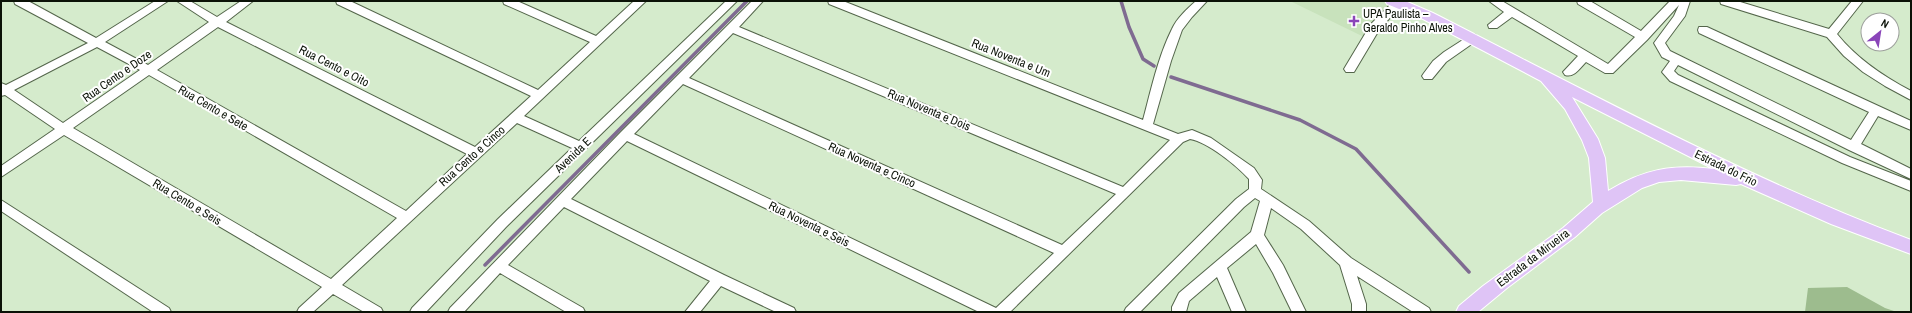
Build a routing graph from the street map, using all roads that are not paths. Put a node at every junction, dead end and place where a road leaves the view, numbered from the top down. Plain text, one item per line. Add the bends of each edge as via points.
1 (19, 1) edge
2 (164, 1) edge
3 (182, 1) edge
4 (248, 1) edge
5 (341, 1) edge
6 (508, 1) edge
7 (641, 1) edge
8 (732, 1) edge
9 (758, 1) edge
10 (833, 1) edge
11 (1202, 1) edge
12 (1494, 1) edge
13 (1582, 1) edge
14 (1685, 1) edge
15 (1725, 1) edge
16 (1858, 1) edge
17 (1399, 2) edge
18 (1671, 3) edge
19 (1511, 12) junction
20 (218, 22) junction
21 (1493, 25) dead end
22 (732, 28) junction
23 (1703, 30) dead end
24 (1831, 34) junction
25 (1643, 36) junction
26 (1472, 38) junction
27 (597, 41) junction
28 (96, 43) junction
29 (1584, 56) junction
30 (1676, 60) junction
31 (1350, 69) dead end
32 (148, 70) junction
33 (1568, 72) dead end
34 (1428, 76) dead end
35 (1546, 78) junction
36 (681, 79) junction
37 (2, 90) edge
38 (539, 95) junction
39 (1911, 96) edge
40 (1876, 110) junction
41 (515, 117) junction
42 (1146, 126) junction
43 (1911, 126) edge
44 (64, 129) junction
45 (625, 135) junction
46 (1179, 138) junction
47 (581, 147) junction
48 (1854, 147) junction
49 (476, 153) junction
50 (1, 172) edge
51 (1911, 174) edge
52 (1749, 180) junction
53 (1911, 186) edge
54 (1255, 191) junction
55 (1125, 193) junction
56 (562, 200) junction
57 (1267, 200) junction
58 (1601, 204) junction
59 (1, 205) edge
60 (406, 217) junction
61 (1257, 235) junction
62 (1911, 247) edge
63 (1063, 251) junction
64 (1346, 262) junction
65 (499, 266) junction
66 (1220, 268) junction
67 (719, 279) junction
68 (331, 287) junction
69 (164, 312) edge
70 (304, 312) edge
71 (376, 312) edge
72 (417, 312) edge
73 (455, 312) edge
74 (578, 312) edge
75 (692, 312) edge
76 (789, 312) edge
77 (992, 312) edge
78 (1001, 312) edge
79 (1131, 312) edge
80 (1179, 312) edge
81 (1239, 312) edge
82 (1299, 312) edge
83 (1359, 312) edge
84 (1424, 312) edge
85 (1465, 312) edge

1 - 28 street, Rua Cento e Sete
2 - 28 street
3 - 20 street, Rua Cento e Oito
4 - 20 street, Rua Cento e Doze
5 - 38 street
6 - 27 street
7 - 27 street, Rua Cento e Cinco
8 - 47 street, Avenida E
9 - 22 street, Avenida E
10 - 42 street, Rua Noventa e Um
11 - 42 street via 1177,29
12 - 19 street
13 - 25 street
14 - 30 street via 1680,17 1659,44 1666,54
15 - 24 street
16 - 24 street
17 - 26 main road
17 - 31 street via 1375,27
18 - 25 street
19 - 21 street
19 - 29 street
20 - 32 street, Rua Cento e Doze
20 - 49 street, Rua Cento e Oito
22 - 36 street, Avenida E
22 - 55 street, Rua Noventa e Dois
23 - 40 street
24 - 39 street via 1840,47 1863,66
25 - 29 street via 1609,70
26 - 34 street via 1446,55
26 - 35 main road
27 - 38 street, Rua Cento e Cinco
28 - 32 street, Rua Cento e Sete
28 - 37 street
29 - 33 street
30 - 48 street
30 - 53 street via 1668,72 1674,78 1846,160
32 - 44 street, Rua Cento e Doze
32 - 60 street, Rua Cento e Sete
35 - 52 main road, Estrada do Frio
35 - 58 main road via 1570,105 1590,139 1597,158
36 - 45 street, Avenida E
36 - 63 street, Rua Noventa e Cinco
37 - 44 street, Rua Cento e Seis
38 - 41 street, Rua Cento e Cinco
40 - 43 street
40 - 48 street
41 - 47 street
41 - 49 street, Rua Cento e Cinco
42 - 46 street, Rua Noventa e Um
44 - 50 street, Rua Cento e Doze
44 - 68 street, Rua Cento e Seis
45 - 56 street, Avenida E
45 - 77 street, Rua Noventa e Seis
46 - 54 street via 1196,135 1215,146 1253,174 1257,184
46 - 55 street
47 - 72 street, Avenida E
48 - 51 street
49 - 60 street, Rua Cento e Cinco
52 - 58 main road, Estrada da Mirueira via 1704,174 1666,175 1649,178
52 - 62 main road, Estrada do Frio via 1837,219
54 - 57 street
54 - 79 street
55 - 63 street
56 - 65 street, Avenida E
56 - 67 street
57 - 61 street
57 - 64 street via 1305,224
58 - 85 main road, Estrada da Mirueira via 1564,236 1520,266
59 - 69 street
60 - 68 street, Rua Cento e Cinco
61 - 66 street
61 - 82 street via 1278,269
63 - 78 street
64 - 83 street via 1359,304
64 - 84 street
65 - 73 street, Avenida E
65 - 74 street
66 - 80 street via 1184,297
66 - 81 street
67 - 75 street
67 - 76 street
68 - 70 street, Rua Cento e Cinco
68 - 71 street, Rua Cento e Seis

